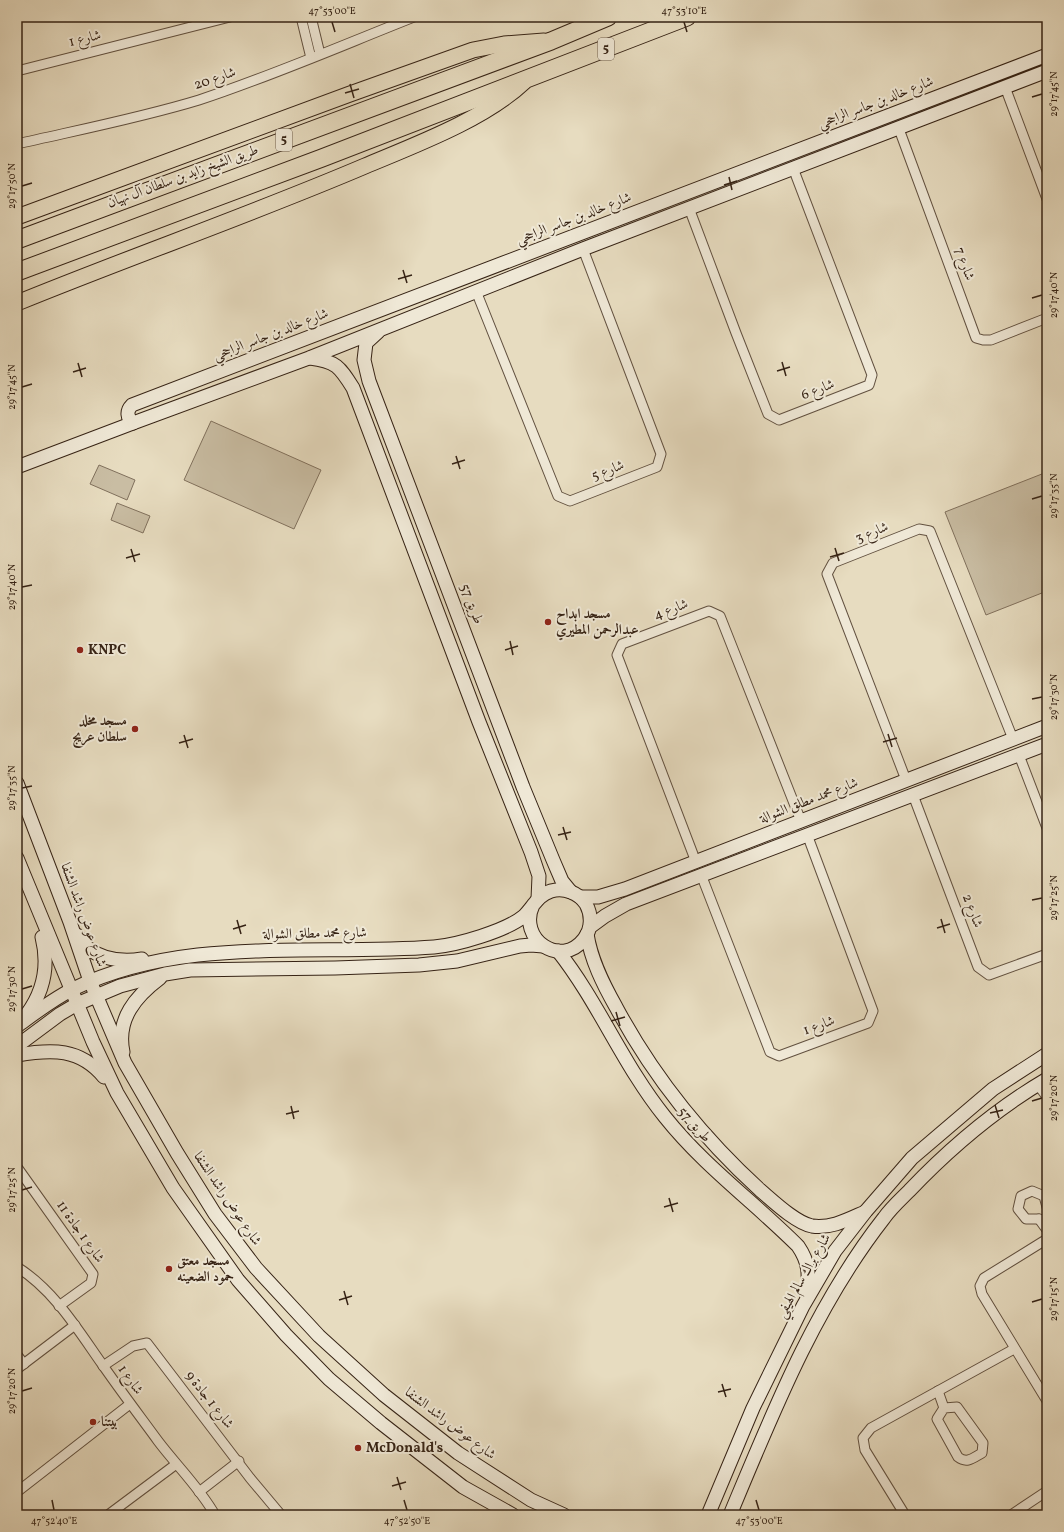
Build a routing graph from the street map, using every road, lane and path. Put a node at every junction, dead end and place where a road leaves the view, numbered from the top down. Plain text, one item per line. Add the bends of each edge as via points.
1 (230, 17) edge
2 (301, 17) edge
3 (311, 17) edge
4 (414, 17) edge
5 (608, 17) edge
6 (687, 17) edge
7 (551, 41) junction
8 (320, 54) junction
9 (1047, 55) edge
10 (311, 58) junction
11 (17, 71) edge
12 (1047, 71) edge
13 (525, 81) junction
14 (1005, 87) junction
15 (855, 128) junction
16 (899, 128) junction
17 (830, 138) junction
18 (17, 144) edge
19 (859, 144) junction
20 (835, 153) junction
21 (793, 168) junction
22 (1047, 199) edge
23 (689, 208) junction
24 (17, 218) edge
25 (17, 240) edge
26 (583, 249) junction
27 (114, 263) junction
28 (17, 272) edge
29 (476, 291) junction
30 (17, 297) edge
31 (17, 303) edge
32 (1047, 318) edge
33 (382, 328) junction
34 (308, 358) junction
35 (369, 381) junction
36 (353, 388) junction
37 (133, 423) junction
38 (17, 467) edge
39 (1047, 726) edge
40 (1013, 739) junction
41 (1047, 744) edge
42 (1019, 755) junction
43 (969, 756) junction
44 (940, 767) junction
45 (974, 773) junction
46 (906, 780) junction
47 (17, 783) edge
48 (946, 783) junction
49 (523, 787) junction
50 (507, 792) junction
51 (913, 795) junction
52 (17, 800) edge
53 (530, 803) junction
54 (515, 810) junction
55 (801, 821) junction
56 (1047, 828) edge
57 (808, 837) junction
58 (38, 839) junction
59 (17, 858) edge
60 (696, 862) junction
61 (702, 877) junction
62 (576, 895) junction
63 (34, 902) junction
64 (536, 902) junction
65 (70, 922) junction
66 (588, 931) junction
67 (446, 946) junction
68 (543, 946) junction
69 (558, 951) junction
70 (1047, 954) edge
71 (200, 955) junction
72 (357, 968) junction
73 (165, 974) junction
74 (90, 981) junction
75 (72, 990) junction
76 (96, 996) junction
77 (77, 1004) junction
78 (18, 1025) edge
79 (17, 1046) edge
80 (1047, 1054) edge
81 (17, 1055) edge
82 (125, 1063) junction
83 (1042, 1082) edge
84 (117, 1092) junction
85 (1047, 1097) edge
86 (680, 1104) junction
87 (665, 1117) junction
88 (17, 1167) edge
89 (1047, 1208) edge
90 (866, 1211) junction
91 (1039, 1219) junction
92 (1047, 1230) edge
93 (1047, 1239) edge
94 (17, 1267) edge
95 (59, 1306) junction
96 (803, 1306) junction
97 (75, 1325) junction
98 (1014, 1348) junction
99 (17, 1355) edge
100 (20, 1366) edge
101 (103, 1366) junction
102 (938, 1391) junction
103 (1047, 1401) edge
104 (130, 1404) junction
105 (944, 1408) junction
106 (239, 1461) junction
107 (732, 1461) junction
108 (176, 1465) junction
109 (748, 1471) junction
110 (1047, 1490) edge
111 (17, 1492) edge
112 (199, 1492) junction
113 (108, 1515) edge
114 (215, 1515) edge
115 (281, 1515) edge
116 (513, 1515) edge
117 (564, 1515) edge
118 (708, 1515) edge
119 (730, 1515) edge
120 (905, 1515) edge
121 (1011, 1515) edge

1 - 11 street, شارع 1
2 - 10 street
3 - 8 street
4 - 8 street, شارع 20
5 - 7 highway, طريق الشيخ زايد بن سلطان آل نهيان / 5
6 - 13 highway, 5
7 - 24 main road, طريق الشيخ زايد بن سلطان آل نهيان via 504,44 473,50
7 - 25 highway, طريق الشيخ زايد بن سلطان آل نهيان / 5
8 - 10 street, شارع 20
9 - 15 street, شارع خالد بن جاسر الراجحي
10 - 18 street, شارع 20 via 173,108
12 - 14 street
13 - 27 main road via 498,103 418,144 306,191
13 - 28 highway, 5
14 - 16 street
14 - 22 street
15 - 17 street, شارع خالد بن جاسر الراجحي
15 - 19 street via 853,137
16 - 19 street
16 - 32 street, شارع 7 via 976,338 991,340
17 - 20 street
17 - 37 street, شارع خالد بن جاسر الراجحي via 132,405 128,414
19 - 20 street
20 - 21 street
21 - 23 street
21 - 23 street, شارع 6 via 872,375 869,385 779,420 768,414
23 - 26 street
26 - 29 street
26 - 29 street, شارع 5 via 661,454 657,467 570,501 558,496
27 - 30 main road
27 - 31 main road
29 - 33 street
33 - 34 street
33 - 35 street, طريق 57 via 366,344 364,360
34 - 36 street via 328,360 340,368
34 - 37 street
35 - 36 street via 356,380
35 - 49 street, طريق 57
36 - 50 street
37 - 38 street
39 - 40 street, شارع محمد مطلق الشوالة
40 - 43 street, شارع محمد مطلق الشوالة
40 - 46 street, شارع 3 via 930,531 919,529 833,563 827,574
41 - 42 street
42 - 45 street
42 - 56 street
43 - 44 street, شارع محمد مطلق الشوالة
43 - 45 street via 966,766
44 - 46 street, شارع محمد مطلق الشوالة
44 - 48 street via 948,768 950,772 951,777
45 - 48 street
46 - 55 street, شارع محمد مطلق الشوالة
47 - 58 street, شارع عوض راشد الشنفا
48 - 51 street
49 - 50 street via 518,793
49 - 53 street, طريق 57
50 - 54 street
51 - 57 street
51 - 70 street, شارع 2 via 978,967 990,975
52 - 58 street via 32,833
53 - 54 street via 519,804
53 - 62 street, طريق 57 via 562,881
54 - 64 street via 539,876
55 - 60 street, شارع محمد مطلق الشوالة
55 - 60 street, شارع 4 via 720,616 709,611 622,644 617,655
57 - 61 street
57 - 61 street, شارع 1 via 873,1011 868,1024 780,1056 770,1052
58 - 65 street, شارع عوض راشد الشنفا
59 - 63 street
60 - 62 street, شارع محمد مطلق الشوالة via 598,897
61 - 66 street via 626,904 605,916
62 - 64 street via 556,890 546,893
62 - 66 street via 589,911
63 - 75 street
63 - 78 street via 46,952 46,967 37,1000
64 - 67 street, شارع محمد مطلق الشوالة via 514,923
64 - 68 street via 530,916 530,927 535,938
65 - 71 street via 86,946 112,959 134,960 176,954
65 - 74 street, شارع عوض راشد الشنفا
66 - 69 street via 575,947
66 - 86 street, طريق 57 via 590,949 597,969 621,1018 639,1049
67 - 71 street, شارع محمد مطلق الشوالة
67 - 72 street via 432,954 361,957 356,959
68 - 69 street
68 - 72 street via 520,946 457,961
69 - 87 street, طريق 57 via 586,989 631,1070
71 - 74 street, شارع محمد مطلق الشوالة via 139,966
72 - 73 street via 190,970
73 - 76 street via 120,986
73 - 82 street via 141,993 126,1014 122,1034
74 - 75 street, شارع محمد مطلق الشوالة
74 - 76 street, شارع عوض راشد الشنفا
75 - 77 street
75 - 78 street, شارع محمد مطلق الشوالة
76 - 77 street
76 - 82 street, شارع عوض راشد الشنفا
77 - 79 street
77 - 84 street
80 - 90 street, شارع براك سالم الهيفي via 993,1089 951,1124 912,1158
81 - 84 street via 59,1051 78,1057 94,1065
82 - 117 street, شارع عوض راشد الشنفا via 215,1214 256,1268 319,1336 384,1395 458,1453 531,1500
83 - 85 street
83 - 109 street via 968,1134 885,1216 849,1267 824,1310
84 - 116 street via 156,1161 203,1231 238,1280 286,1335 329,1379 380,1423 463,1486
86 - 87 street via 675,1112
86 - 90 street, طريق 57 via 744,1175 800,1221 812,1226 824,1226 844,1221
87 - 96 street, طريق 57 via 713,1169 798,1246 806,1257 809,1270
88 - 95 street, شارع 1 جادة 11 via 93,1274 91,1283
89 - 91 street
89 - 91 street via 1044,1196 1032,1190 1021,1196 1018,1209 1026,1219
90 - 96 street, شارع براك سالم الهيفي via 834,1251
91 - 92 street
93 - 98 street via 981,1282 980,1290
94 - 95 street, شارع 1 via 39,1284
95 - 97 street, شارع 1
96 - 107 street, شارع براك سالم الهيفي via 753,1408
97 - 100 street
97 - 101 street, شارع 1
98 - 102 street
98 - 103 street
99 - 100 street
101 - 104 street, شارع 1
101 - 106 street, شارع 1 جادة 9 via 133,1346 147,1343
102 - 105 street
102 - 120 street via 871,1428 863,1438 865,1450
104 - 108 street, شارع 1
104 - 111 street
105 - 105 street via 957,1407 983,1443 982,1453 969,1461 958,1457 937,1419
106 - 112 street
106 - 115 street, شارع 1 جادة 9
107 - 109 street via 738,1470
107 - 118 street, شارع براك سالم الهيفي
108 - 112 street, شارع 1
108 - 113 street
109 - 119 street
110 - 121 street
112 - 114 street, شارع 1

